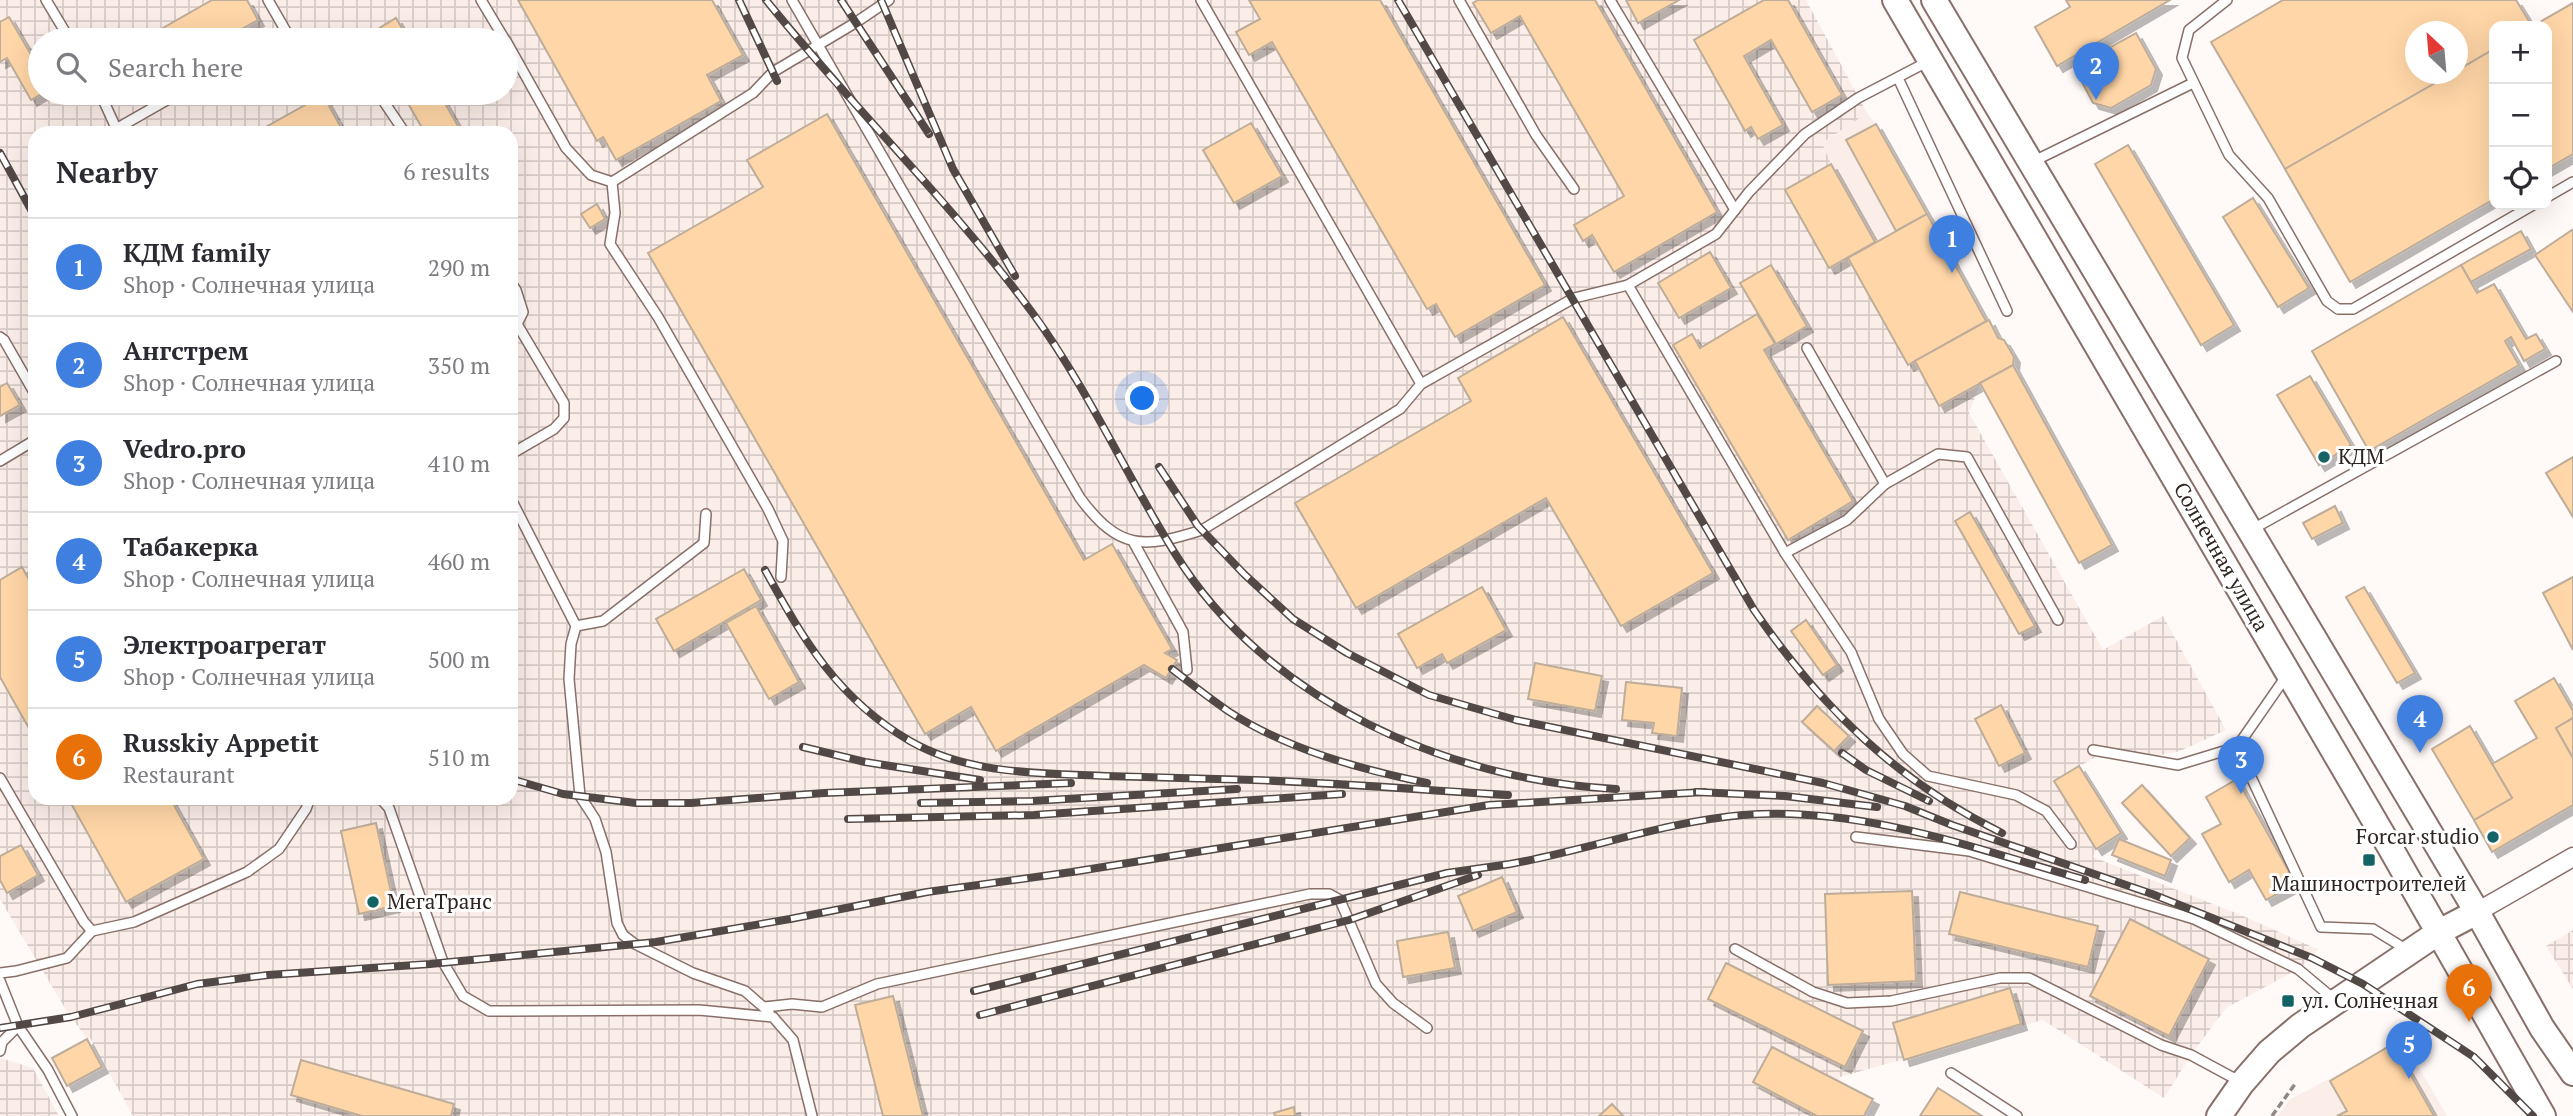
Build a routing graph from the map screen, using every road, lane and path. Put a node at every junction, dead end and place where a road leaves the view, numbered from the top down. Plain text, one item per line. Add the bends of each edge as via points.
1 (46, 0) edge
2 (268, 0) edge
3 (481, 0) edge
4 (792, 0) edge
5 (890, 0) edge
6 (1201, 0) edge
7 (1459, 0) edge
8 (1611, 0) edge
9 (1895, 0) edge
10 (1934, 0) edge
11 (2227, 0) edge
12 (62, 28) edge
13 (284, 28) edge
14 (498, 28) edge
15 (818, 46) junction
16 (1931, 61) junction
17 (518, 62) edge
18 (1898, 78) junction
19 (2193, 83) junction
20 (104, 105) edge
21 (158, 105) edge
22 (386, 105) edge
23 (112, 126) edge
24 (120, 126) edge
25 (400, 126) edge
26 (2031, 163) junction
27 (2573, 181) edge
28 (612, 182) junction
29 (1574, 189) dead end
30 (2552, 194) edge
31 (1735, 210) junction
32 (2524, 210) edge
33 (1628, 285) junction
34 (518, 296) edge
35 (2007, 312) dead end
36 (518, 322) edge
37 (518, 326) edge
38 (0, 337) edge
39 (1807, 348) dead end
40 (2556, 361) dead end
41 (28, 383) edge
42 (1421, 384) junction
43 (28, 444) edge
44 (518, 450) edge
45 (0, 461) edge
46 (1885, 484) junction
47 (518, 513) edge
48 (706, 514) dead end
49 (2249, 531) junction
50 (1134, 543) junction
51 (1785, 553) junction
52 (781, 578) dead end
53 (2058, 620) dead end
54 (576, 626) junction
55 (1187, 670) dead end
56 (2288, 673) junction
57 (2237, 747) junction
58 (2093, 750) dead end
59 (0, 778) edge
60 (307, 805) edge
61 (386, 805) edge
62 (1856, 837) dead end
63 (2071, 844) dead end
64 (2573, 857) edge
65 (2477, 912) junction
66 (92, 931) junction
67 (2439, 932) junction
68 (1735, 949) dead end
69 (2410, 952) junction
70 (0, 973) edge
71 (0, 981) edge
72 (2336, 1001) junction
73 (765, 1007) junction
74 (773, 1017) junction
75 (19, 1026) junction
76 (1427, 1028) dead end
77 (0, 1051) edge
78 (1951, 1073) dead end
79 (2573, 1073) edge
80 (2242, 1083) junction
81 (2295, 1084) dead end
82 (72, 1116) edge
83 (812, 1116) edge
84 (2017, 1116) edge
85 (2219, 1116) edge
86 (2272, 1116) edge
87 (2543, 1116) edge

1 - 12 lane
2 - 13 lane
3 - 14 lane
4 - 15 lane
5 - 15 lane
6 - 42 lane
7 - 29 lane via 1536,135
8 - 31 lane
9 - 16 main road, Солнечная улица
10 - 26 main road, Солнечная улица
11 - 19 lane via 2189,30 2182,58
15 - 28 lane
15 - 50 lane via 1080,498 1098,523
16 - 18 lane
16 - 56 main road, Солнечная улица
17 - 28 lane via 566,148 591,175
18 - 31 lane via 1858,98 1805,134
18 - 35 lane
19 - 26 lane
19 - 32 lane via 2229,155 2268,198 2327,301 2338,309 2353,309
20 - 23 lane
21 - 24 lane
22 - 25 lane
26 - 49 main road, Солнечная улица
27 - 30 lane
28 - 52 lane via 615,213 610,244 658,317 768,509 783,541
31 - 33 lane via 1716,234
33 - 42 lane via 1574,298
33 - 51 lane
34 - 36 lane via 523,312
37 - 44 lane via 564,403 564,418 554,429
38 - 41 lane
39 - 46 lane
40 - 49 lane
42 - 50 lane via 1400,409 1202,530 1168,541
43 - 45 lane
46 - 51 lane via 1847,520
46 - 53 lane via 1938,454 1967,457
47 - 54 lane
48 - 54 lane via 704,543 603,621
49 - 65 main road, Солнечная улица
50 - 55 lane via 1183,632
51 - 63 lane via 1851,652 1879,719 1903,754 1928,776 2016,796 2046,811
54 - 73 lane via 569,679 580,796 607,852 617,923 635,944 745,992
56 - 57 lane
56 - 67 main road, Солнечная улица
57 - 58 lane via 2178,765
57 - 69 lane via 2321,927 2373,929
59 - 66 lane
60 - 66 lane via 279,849 247,872 134,922
61 - 74 lane via 443,962 463,996 489,1012 699,1010
62 - 72 lane via 1969,851 2194,919 2298,970
64 - 65 street
65 - 67 main road
65 - 79 main road, Солнечная улица via 2542,1028
66 - 70 lane via 67,958
67 - 69 main road
67 - 87 main road, Солнечная улица
68 - 80 lane via 1813,992 1847,1003 1891,1001 2000,978 2029,978
69 - 72 main road
71 - 75 lane
72 - 80 main road via 2269,1052
73 - 74 lane
73 - 76 lane via 822,1007 877,984 1311,894 1329,894 1339,900 1376,984
74 - 83 lane via 793,1040
75 - 77 lane via 2,1042
75 - 82 lane
78 - 84 lane
80 - 85 main road
81 - 86 path

